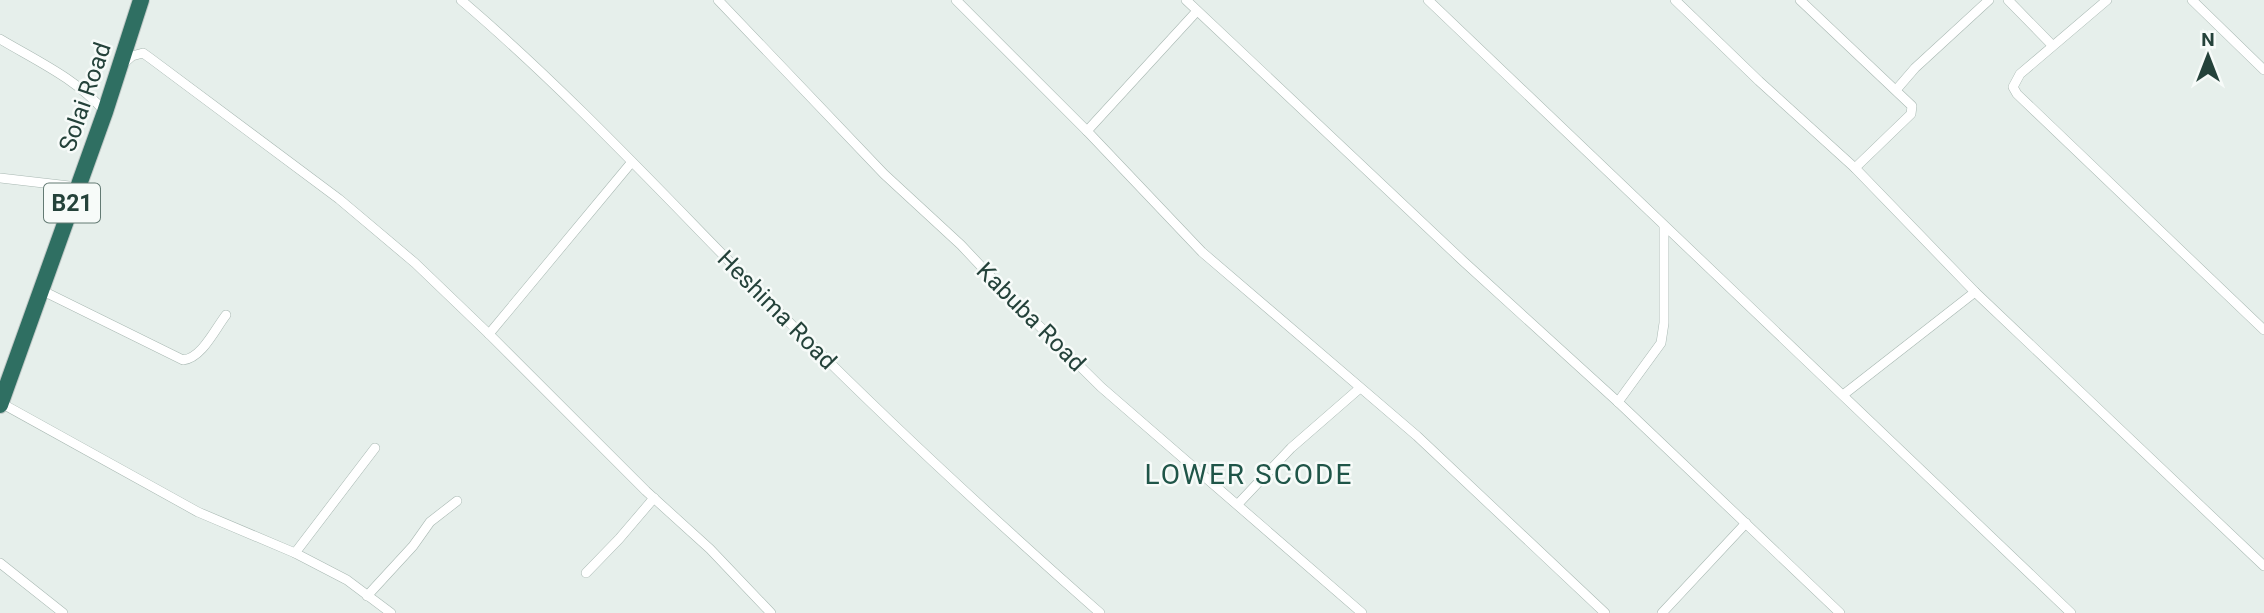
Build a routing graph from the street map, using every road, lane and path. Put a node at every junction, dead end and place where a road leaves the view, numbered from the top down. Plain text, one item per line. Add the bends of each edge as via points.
1 (141, 0) edge
2 (461, 0) edge
3 (718, 0) edge
4 (957, 0) edge
5 (1186, 0) edge
6 (1427, 0) edge
7 (1675, 0) edge
8 (1800, 0) edge
9 (1989, 0) edge
10 (2008, 0) edge
11 (2107, 0) edge
12 (2192, 0) edge
13 (1197, 10) junction
14 (0, 39) edge
15 (2052, 45) junction
16 (120, 66) junction
17 (2264, 69) edge
18 (1896, 90) junction
19 (105, 112) junction
20 (1087, 131) junction
21 (631, 163) junction
22 (1855, 168) junction
23 (0, 178) edge
24 (78, 187) junction
25 (1664, 226) junction
26 (41, 290) junction
27 (1975, 292) junction
28 (226, 315) dead end
29 (2264, 330) edge
30 (489, 334) junction
31 (6, 373) edge
32 (1360, 388) junction
33 (1843, 395) junction
34 (1618, 402) junction
35 (1, 404) edge
36 (375, 448) dead end
37 (654, 498) junction
38 (457, 501) dead end
39 (1238, 504) junction
40 (1746, 523) junction
41 (295, 553) junction
42 (0, 563) edge
43 (2264, 566) edge
44 (586, 573) dead end
45 (367, 596) junction
46 (63, 613) edge
47 (391, 613) edge
48 (771, 613) edge
49 (1100, 613) edge
50 (1362, 613) edge
51 (1605, 613) edge
52 (1662, 613) edge
53 (1840, 613) edge
54 (2071, 613) edge

1 - 16 highway, Solai Road / B21
2 - 21 street, Heshima Road
3 - 39 street, Kabuba Road via 884,174 1101,387
4 - 20 street
5 - 13 street
6 - 25 street
7 - 22 street
8 - 18 street
9 - 18 street
10 - 15 street
11 - 15 street
12 - 17 street
13 - 20 street
13 - 34 street
14 - 19 street via 66,77
15 - 29 street via 2020,74 2013,87 2017,94
16 - 19 highway, Solai Road / B21
16 - 30 street via 143,53 150,58 339,199
18 - 22 street via 1912,110
19 - 24 highway, Solai Road / B21
20 - 32 street via 1202,252
21 - 30 street
21 - 49 street, Heshima Road via 975,503
22 - 27 street
23 - 24 street
24 - 26 highway, Solai Road / B21
25 - 33 street
25 - 34 street via 1661,343
26 - 28 street via 183,360 197,353
26 - 31 highway, Solai Road / B21
27 - 33 street
27 - 43 street
30 - 37 street
31 - 35 highway, Solai Road / B21
32 - 39 street via 1291,448
32 - 51 street
33 - 54 street
34 - 40 street
35 - 41 street via 198,512
36 - 41 street
37 - 44 street
37 - 48 street
38 - 45 street via 430,522
39 - 50 street, Kabuba Road
40 - 52 street
40 - 53 street
41 - 45 street
42 - 46 street
45 - 47 street

